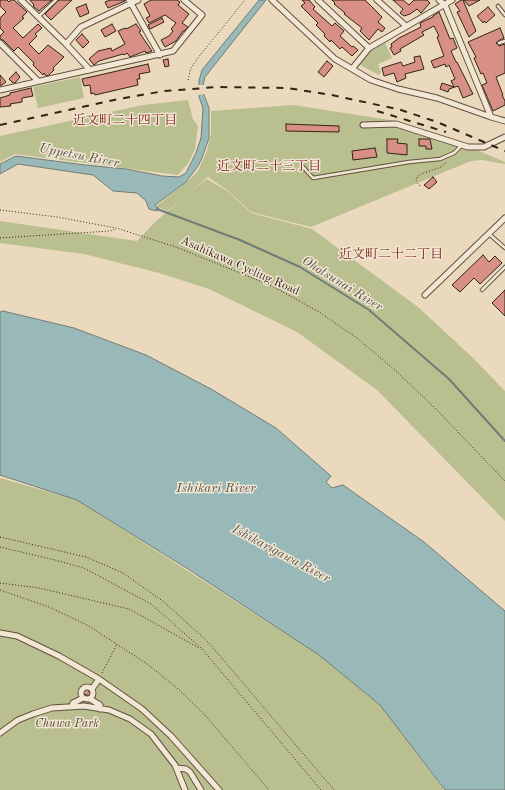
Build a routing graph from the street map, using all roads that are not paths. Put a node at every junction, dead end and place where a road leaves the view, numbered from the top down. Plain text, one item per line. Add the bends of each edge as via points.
1 (21, 0) edge
2 (56, 0) edge
3 (138, 0) edge
4 (184, 0) edge
5 (272, 0) edge
6 (318, 0) edge
7 (377, 0) edge
8 (439, 0) edge
9 (452, 0) edge
10 (130, 2) edge
11 (444, 5) junction
12 (498, 6) dead end
13 (505, 15) edge
14 (38, 17) junction
15 (406, 26) junction
16 (505, 41) edge
17 (0, 43) edge
18 (500, 43) dead end
19 (66, 44) junction
20 (369, 48) junction
21 (160, 55) junction
22 (352, 69) junction
23 (90, 70) junction
24 (38, 81) junction
25 (0, 90) edge
26 (491, 117) junction
27 (505, 121) edge
28 (363, 125) dead end
29 (505, 137) edge
30 (462, 145) junction
31 (303, 167) dead end
32 (505, 218) edge
33 (488, 234) junction
34 (505, 248) edge
35 (505, 268) edge
36 (482, 290) dead end
37 (425, 295) dead end
38 (0, 633) edge
39 (99, 679) junction
40 (92, 689) junction
41 (83, 698) junction
42 (90, 699) junction
43 (72, 706) junction
44 (100, 709) junction
45 (0, 733) edge
46 (177, 768) junction
47 (185, 790) edge
48 (201, 790) edge
49 (219, 790) edge

1 - 14 street
2 - 14 lane
3 - 10 street
4 - 21 street via 202,15 174,51
5 - 22 street via 335,59
6 - 20 street
7 - 15 street
8 - 11 street
9 - 11 street
10 - 19 street via 81,27
10 - 21 street
11 - 15 street
11 - 26 street
12 - 13 lane
14 - 19 street
15 - 20 street
16 - 18 lane
17 - 24 street
19 - 23 street
20 - 22 street
21 - 23 street
22 - 26 street via 398,89 437,98
23 - 24 street
24 - 25 street
26 - 27 street
28 - 30 street via 396,124
29 - 30 street via 484,147
30 - 31 lane via 454,153 440,159 313,178
32 - 33 street
33 - 34 lane
33 - 37 street
35 - 36 lane
38 - 39 street via 16,636 59,656
39 - 40 street
39 - 49 street via 142,709 171,736
40 - 41 street via 83,689
40 - 42 street
41 - 42 street
41 - 43 street
42 - 44 street via 100,705
43 - 44 street
43 - 45 street via 52,708 33,714 18,720
44 - 46 street via 130,719 151,734
46 - 47 street
46 - 48 street via 190,772

